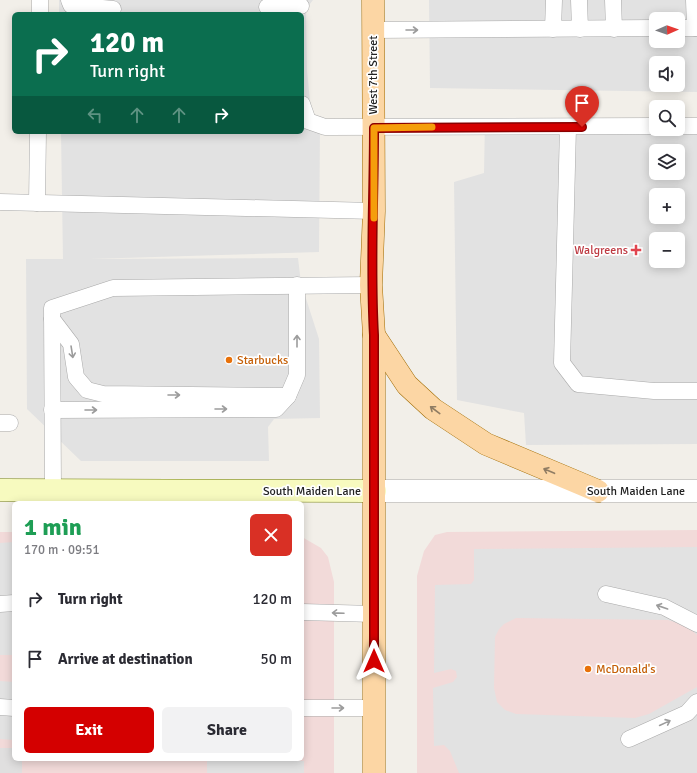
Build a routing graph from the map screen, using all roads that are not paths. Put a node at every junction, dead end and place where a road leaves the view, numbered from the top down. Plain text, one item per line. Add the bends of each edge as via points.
1 (40, 0) edge
2 (69, 0) edge
3 (373, 0) edge
4 (554, 0) edge
5 (579, 0) edge
6 (613, 0) edge
7 (694, 0) edge
8 (267, 7) dead end
9 (301, 7) edge
10 (113, 9) dead end
11 (40, 12) edge
12 (649, 28) edge
13 (685, 28) edge
14 (696, 28) edge
15 (553, 29) junction
16 (580, 29) junction
17 (614, 29) junction
18 (373, 30) junction
19 (304, 110) edge
20 (649, 126) edge
21 (685, 126) edge
22 (697, 126) edge
23 (568, 127) junction
24 (374, 128) junction
25 (38, 134) edge
26 (0, 202) edge
27 (37, 203) junction
28 (374, 211) junction
29 (297, 285) junction
30 (371, 285) junction
31 (52, 319) junction
32 (374, 335) junction
33 (697, 392) edge
34 (288, 396) junction
35 (52, 410) junction
36 (0, 490) edge
37 (53, 490) junction
38 (374, 491) junction
39 (598, 491) junction
40 (697, 491) edge
41 (92, 497) edge
42 (606, 594) dead end
43 (12, 603) edge
44 (0, 604) edge
45 (304, 612) edge
46 (374, 614) junction
47 (697, 624) edge
48 (697, 702) edge
49 (0, 707) edge
50 (12, 708) edge
51 (304, 708) edge
52 (374, 708) junction
53 (629, 739) dead end
54 (374, 773) edge

1 - 11 lane
2 - 10 lane via 71,6
3 - 18 main road, West 7th Street
4 - 15 lane
5 - 16 lane
6 - 17 lane
7 - 14 lane
8 - 9 lane
12 - 17 lane
13 - 14 lane
15 - 16 lane
18 -> 15 lane
16 - 17 lane
18 - 24 main road, West 7th Street
19 - 24 lane via 308,121 325,127
20 - 23 lane
21 - 22 lane
23 - 24 lane
23 - 33 lane via 562,363 578,384
24 - 28 main road, West 7th Street
25 - 27 lane
26 - 27 lane
27 - 28 lane
28 - 30 main road, West 7th Street
29 - 30 lane
29 - 31 lane via 113,288 52,308
34 -> 29 lane via 297,375
30 - 32 main road, West 7th Street
31 -> 34 lane via 71,344 76,377 87,390 103,394
31 - 35 lane
32 - 38 main road, West 7th Street
39 -> 32 main road via 486,444 433,409 407,385
35 -> 34 lane via 276,409
35 - 37 lane
36 - 37 main road, South Maiden Lane
37 - 41 main road, South Maiden Lane
38 - 39 street, South Maiden Lane
38 - 41 main road, South Maiden Lane
38 - 46 main road, West 7th Street
39 - 40 street, South Maiden Lane
47 -> 42 lane via 664,607
43 - 44 lane
46 -> 45 lane
46 - 52 main road, West 7th Street
53 -> 48 lane via 687,713
49 - 50 lane
51 -> 52 lane
52 - 54 main road, West 7th Street

